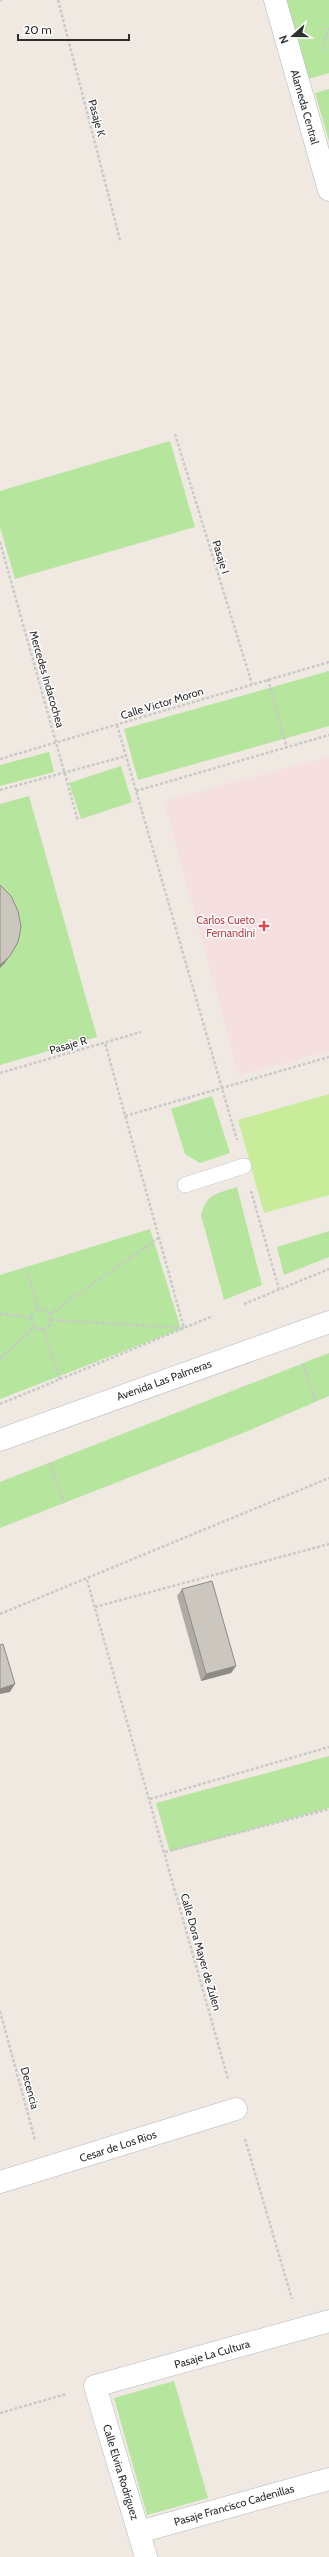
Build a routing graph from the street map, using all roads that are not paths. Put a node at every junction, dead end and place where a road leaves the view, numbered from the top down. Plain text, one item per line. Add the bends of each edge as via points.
1 (276, 0) edge
2 (329, 190) edge
3 (244, 1166) road end
4 (185, 1185) dead end
5 (329, 1322) edge
6 (0, 1440) edge
7 (236, 2109) road end
8 (0, 2182) edge
9 (329, 2321) edge
10 (95, 2386) joint
11 (329, 2479) edge
12 (139, 2532) junction
13 (146, 2557) edge

1 - 2 street, Alameda Central
3 - 4 lane
5 - 6 street, Avenida Las Palmeras
7 - 8 street, Cesar de Los Rios
9 - 10 street, Pasaje La Cultura
10 - 12 street, Calle Elvira Rodríguez
11 - 12 street, Pasaje Francisco Cadenillas
12 - 13 street, Calle Elvira Rodríguez

